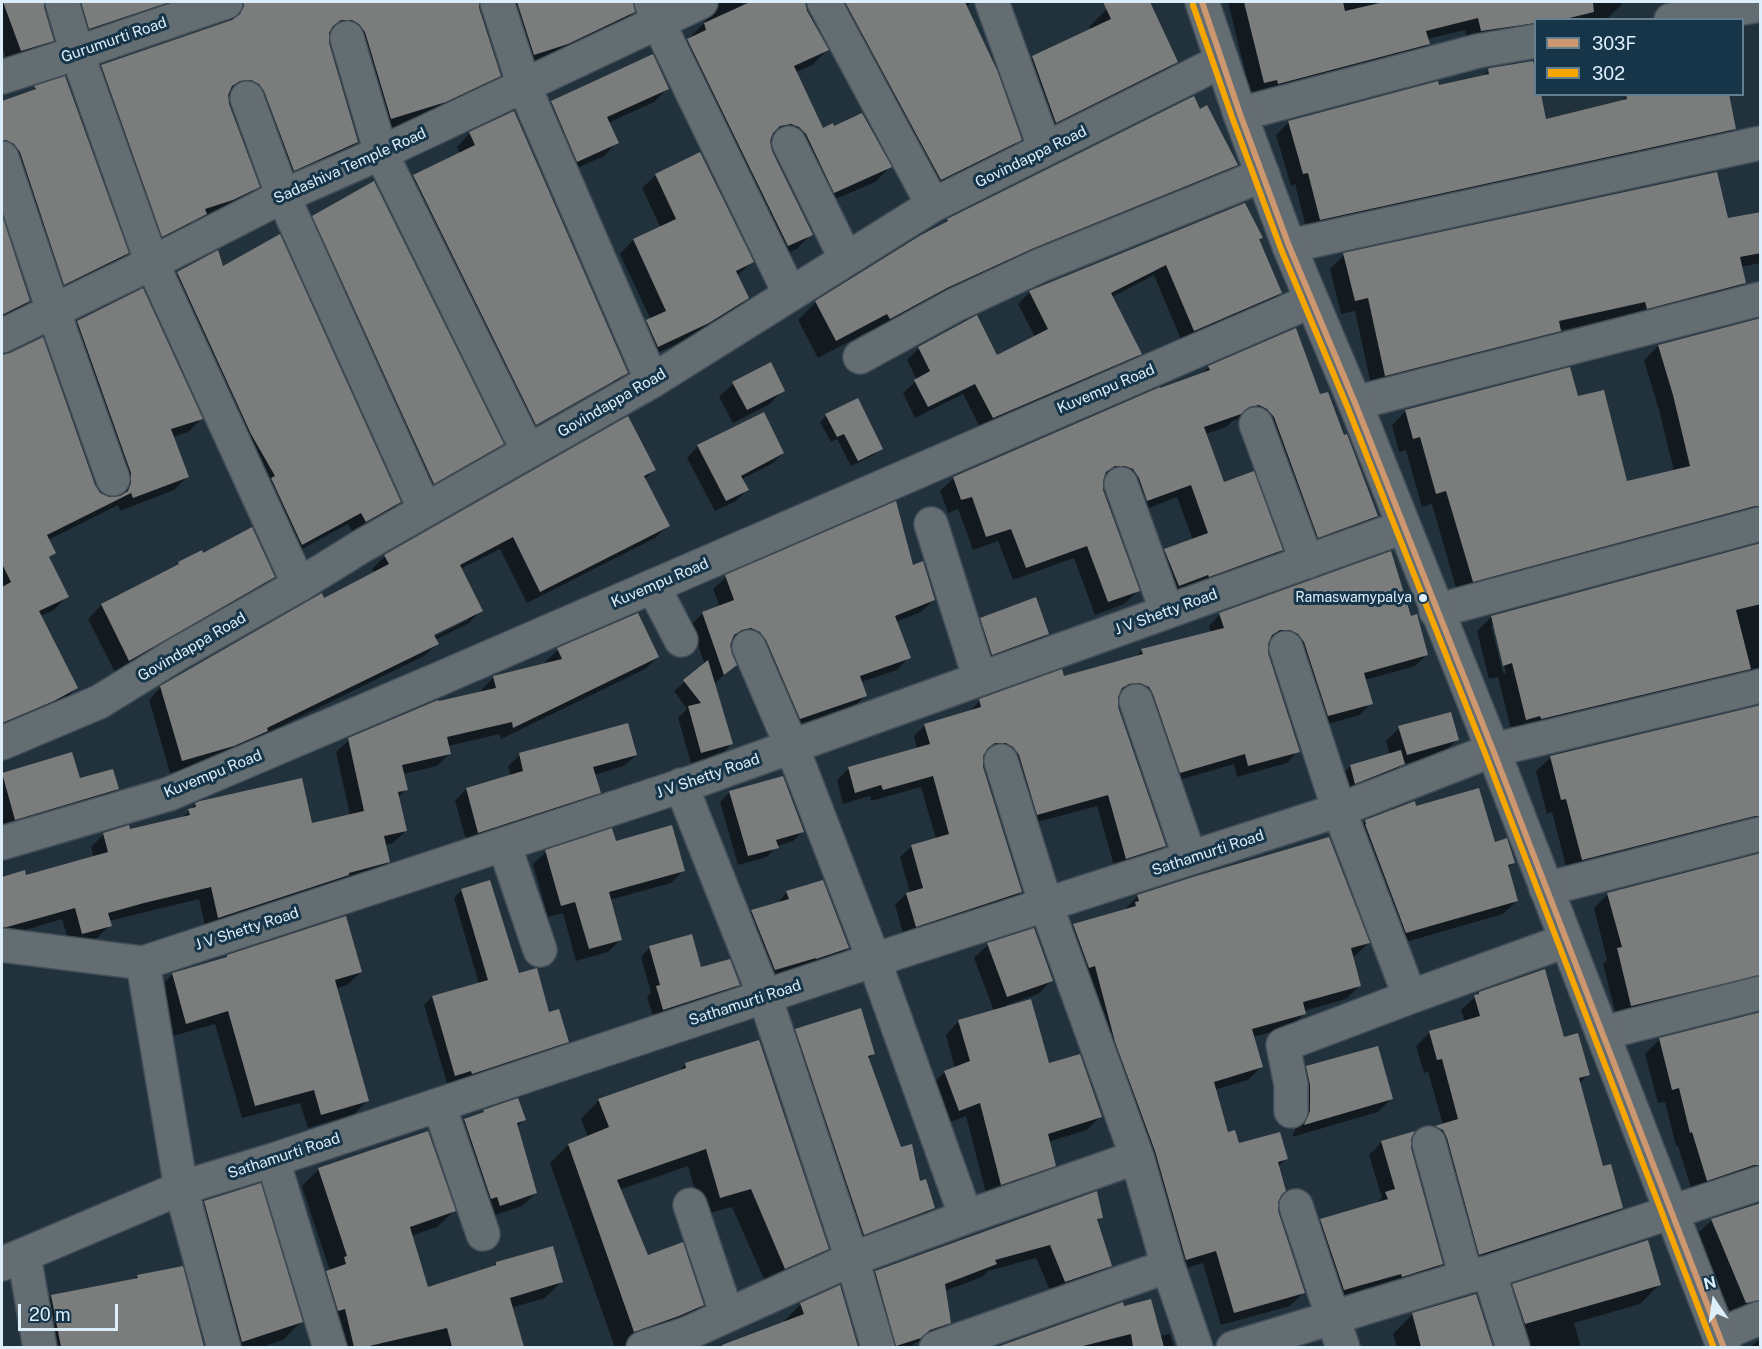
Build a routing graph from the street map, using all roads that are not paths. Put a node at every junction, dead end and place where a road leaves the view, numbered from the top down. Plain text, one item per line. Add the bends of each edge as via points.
1 (62, 2) edge
2 (497, 2) edge
3 (700, 2) edge
4 (824, 2) edge
5 (992, 2) edge
6 (1202, 2) edge
7 (216, 3) edge
8 (1761, 5) edge
9 (654, 12) edge
10 (1683, 18) edge
11 (347, 38) dead end
12 (1534, 41) edge
13 (78, 53) junction
14 (1222, 61) junction
15 (2, 76) edge
16 (524, 86) junction
17 (247, 98) dead end
18 (1240, 114) junction
19 (789, 143) dead end
20 (1761, 143) edge
21 (1045, 149) junction
22 (381, 153) junction
23 (2, 158) edge
24 (1263, 175) junction
25 (283, 196) junction
26 (933, 205) junction
27 (1289, 246) junction
28 (846, 260) junction
29 (152, 263) junction
30 (790, 294) junction
31 (1761, 299) edge
32 (1311, 301) junction
33 (53, 310) junction
34 (2, 336) edge
35 (860, 357) dead end
36 (652, 381) junction
37 (1354, 403) junction
38 (1256, 424) dead end
39 (528, 451) junction
40 (113, 480) dead end
41 (1121, 484) dead end
42 (425, 510) junction
43 (931, 524) dead end
44 (1761, 524) edge
45 (1403, 527) junction
46 (1307, 562) junction
47 (299, 585) junction
48 (653, 586) junction
49 (1436, 611) junction
50 (1167, 612) junction
51 (681, 640) dead end
52 (749, 647) dead end
53 (1286, 648) dead end
54 (980, 679) junction
55 (1761, 686) edge
56 (1137, 701) dead end
57 (2, 743) edge
58 (792, 747) junction
59 (1492, 750) junction
60 (1001, 761) dead end
61 (681, 786) junction
62 (1339, 810) junction
63 (1761, 834) edge
64 (2, 843) edge
65 (504, 844) junction
66 (1190, 858) junction
67 (1546, 889) junction
68 (1046, 905) junction
69 (1565, 941) junction
70 (2, 945) edge
71 (540, 950) dead end
72 (874, 960) junction
73 (143, 963) junction
74 (1761, 993) edge
75 (765, 997) junction
76 (1410, 997) junction
77 (1603, 1033) junction
78 (438, 1105) junction
79 (1291, 1111) dead end
80 (1429, 1143) dead end
81 (1137, 1157) junction
82 (273, 1160) junction
83 (1761, 1183) edge
84 (182, 1188) junction
85 (690, 1205) dead end
86 (1296, 1206) dead end
87 (1671, 1213) junction
88 (966, 1217) junction
89 (483, 1234) dead end
90 (852, 1259) junction
91 (13, 1260) edge
92 (1168, 1266) junction
93 (1477, 1275) junction
94 (727, 1315) junction
95 (1334, 1317) junction
96 (1761, 1318) edge
97 (1721, 1341) edge
98 (40, 1347) edge
99 (224, 1347) edge
100 (330, 1347) edge
101 (643, 1347) edge
102 (878, 1347) edge
103 (936, 1347) edge
104 (1196, 1347) edge
105 (1233, 1347) edge
106 (1344, 1347) edge
107 (1513, 1347) edge

1 - 13 street
2 - 16 street
3 - 9 street, Sadashiva Temple Road
4 - 26 street
5 - 21 street
6 - 14 street
7 - 13 street, Gurumurti Road
8 - 10 street
9 - 16 street, Sadashiva Temple Road
9 - 30 street
11 - 22 street
12 - 18 street via 1478,51
13 - 15 street, Gurumurti Road
13 - 29 street
14 - 18 street
14 - 21 street, Govindappa Road
16 - 22 street, Sadashiva Temple Road
16 - 36 street
17 - 25 street
18 - 24 street
19 - 28 street
20 - 27 street
21 - 26 street, Govindappa Road
22 - 25 street, Sadashiva Temple Road
22 - 39 street
23 - 33 street
24 - 27 street
24 - 35 street via 1041,265 955,305
25 - 29 street, Sadashiva Temple Road
25 - 42 street
26 - 28 street, Govindappa Road
27 - 32 street
28 - 30 street, Govindappa Road
29 - 33 street, Sadashiva Temple Road
29 - 47 street
30 - 36 street, Govindappa Road
31 - 37 street
32 - 37 street
32 - 48 street, Kuvempu Road
33 - 34 street, Sadashiva Temple Road
33 - 40 street
36 - 39 street, Govindappa Road
37 - 45 street
38 - 46 street
39 - 42 street, Govindappa Road
41 - 50 street
42 - 47 street, Govindappa Road
43 - 54 street
44 - 49 street
45 - 46 street, J V Shetty Road
45 - 49 street
46 - 50 street, J V Shetty Road
47 - 57 street, Govindappa Road via 99,702
48 - 51 street
48 - 64 street, Kuvempu Road via 169,794
49 - 59 street
50 - 54 street, J V Shetty Road
52 - 58 street
53 - 62 street
54 - 58 street, J V Shetty Road
55 - 59 street, Sathamurti Road
56 - 66 street
58 - 61 street, J V Shetty Road
58 - 72 street
59 - 62 street, Sathamurti Road
59 - 67 street
60 - 68 street
61 - 65 street, J V Shetty Road
61 - 75 street
62 - 66 street, Sathamurti Road
62 - 76 street
63 - 67 street
65 - 71 street
65 - 73 street, J V Shetty Road
66 - 68 street, Sathamurti Road
67 - 69 street
68 - 72 street, Sathamurti Road
68 - 81 street
69 - 76 street
69 - 77 street
70 - 73 street, J V Shetty Road
72 - 75 street, Sathamurti Road
72 - 88 street
73 - 84 street
74 - 77 street
75 - 78 street, Sathamurti Road
75 - 90 street
76 - 79 street via 1283,1046 1291,1085
77 - 87 street
78 - 82 street, Sathamurti Road
78 - 89 street
80 - 93 street
81 - 88 street
81 - 92 street
82 - 84 street, Sathamurti Road
82 - 100 street
83 - 87 street
84 - 91 street, Sathamurti Road
84 - 99 street
85 - 94 street
86 - 95 street
87 - 93 street
87 - 97 street
88 - 90 street
90 - 94 street
90 - 102 street
91 - 98 street
92 - 103 street
92 - 104 street
93 - 95 street
93 - 107 street
94 - 101 street via 686,1334
95 - 105 street
95 - 106 street
96 - 97 street

